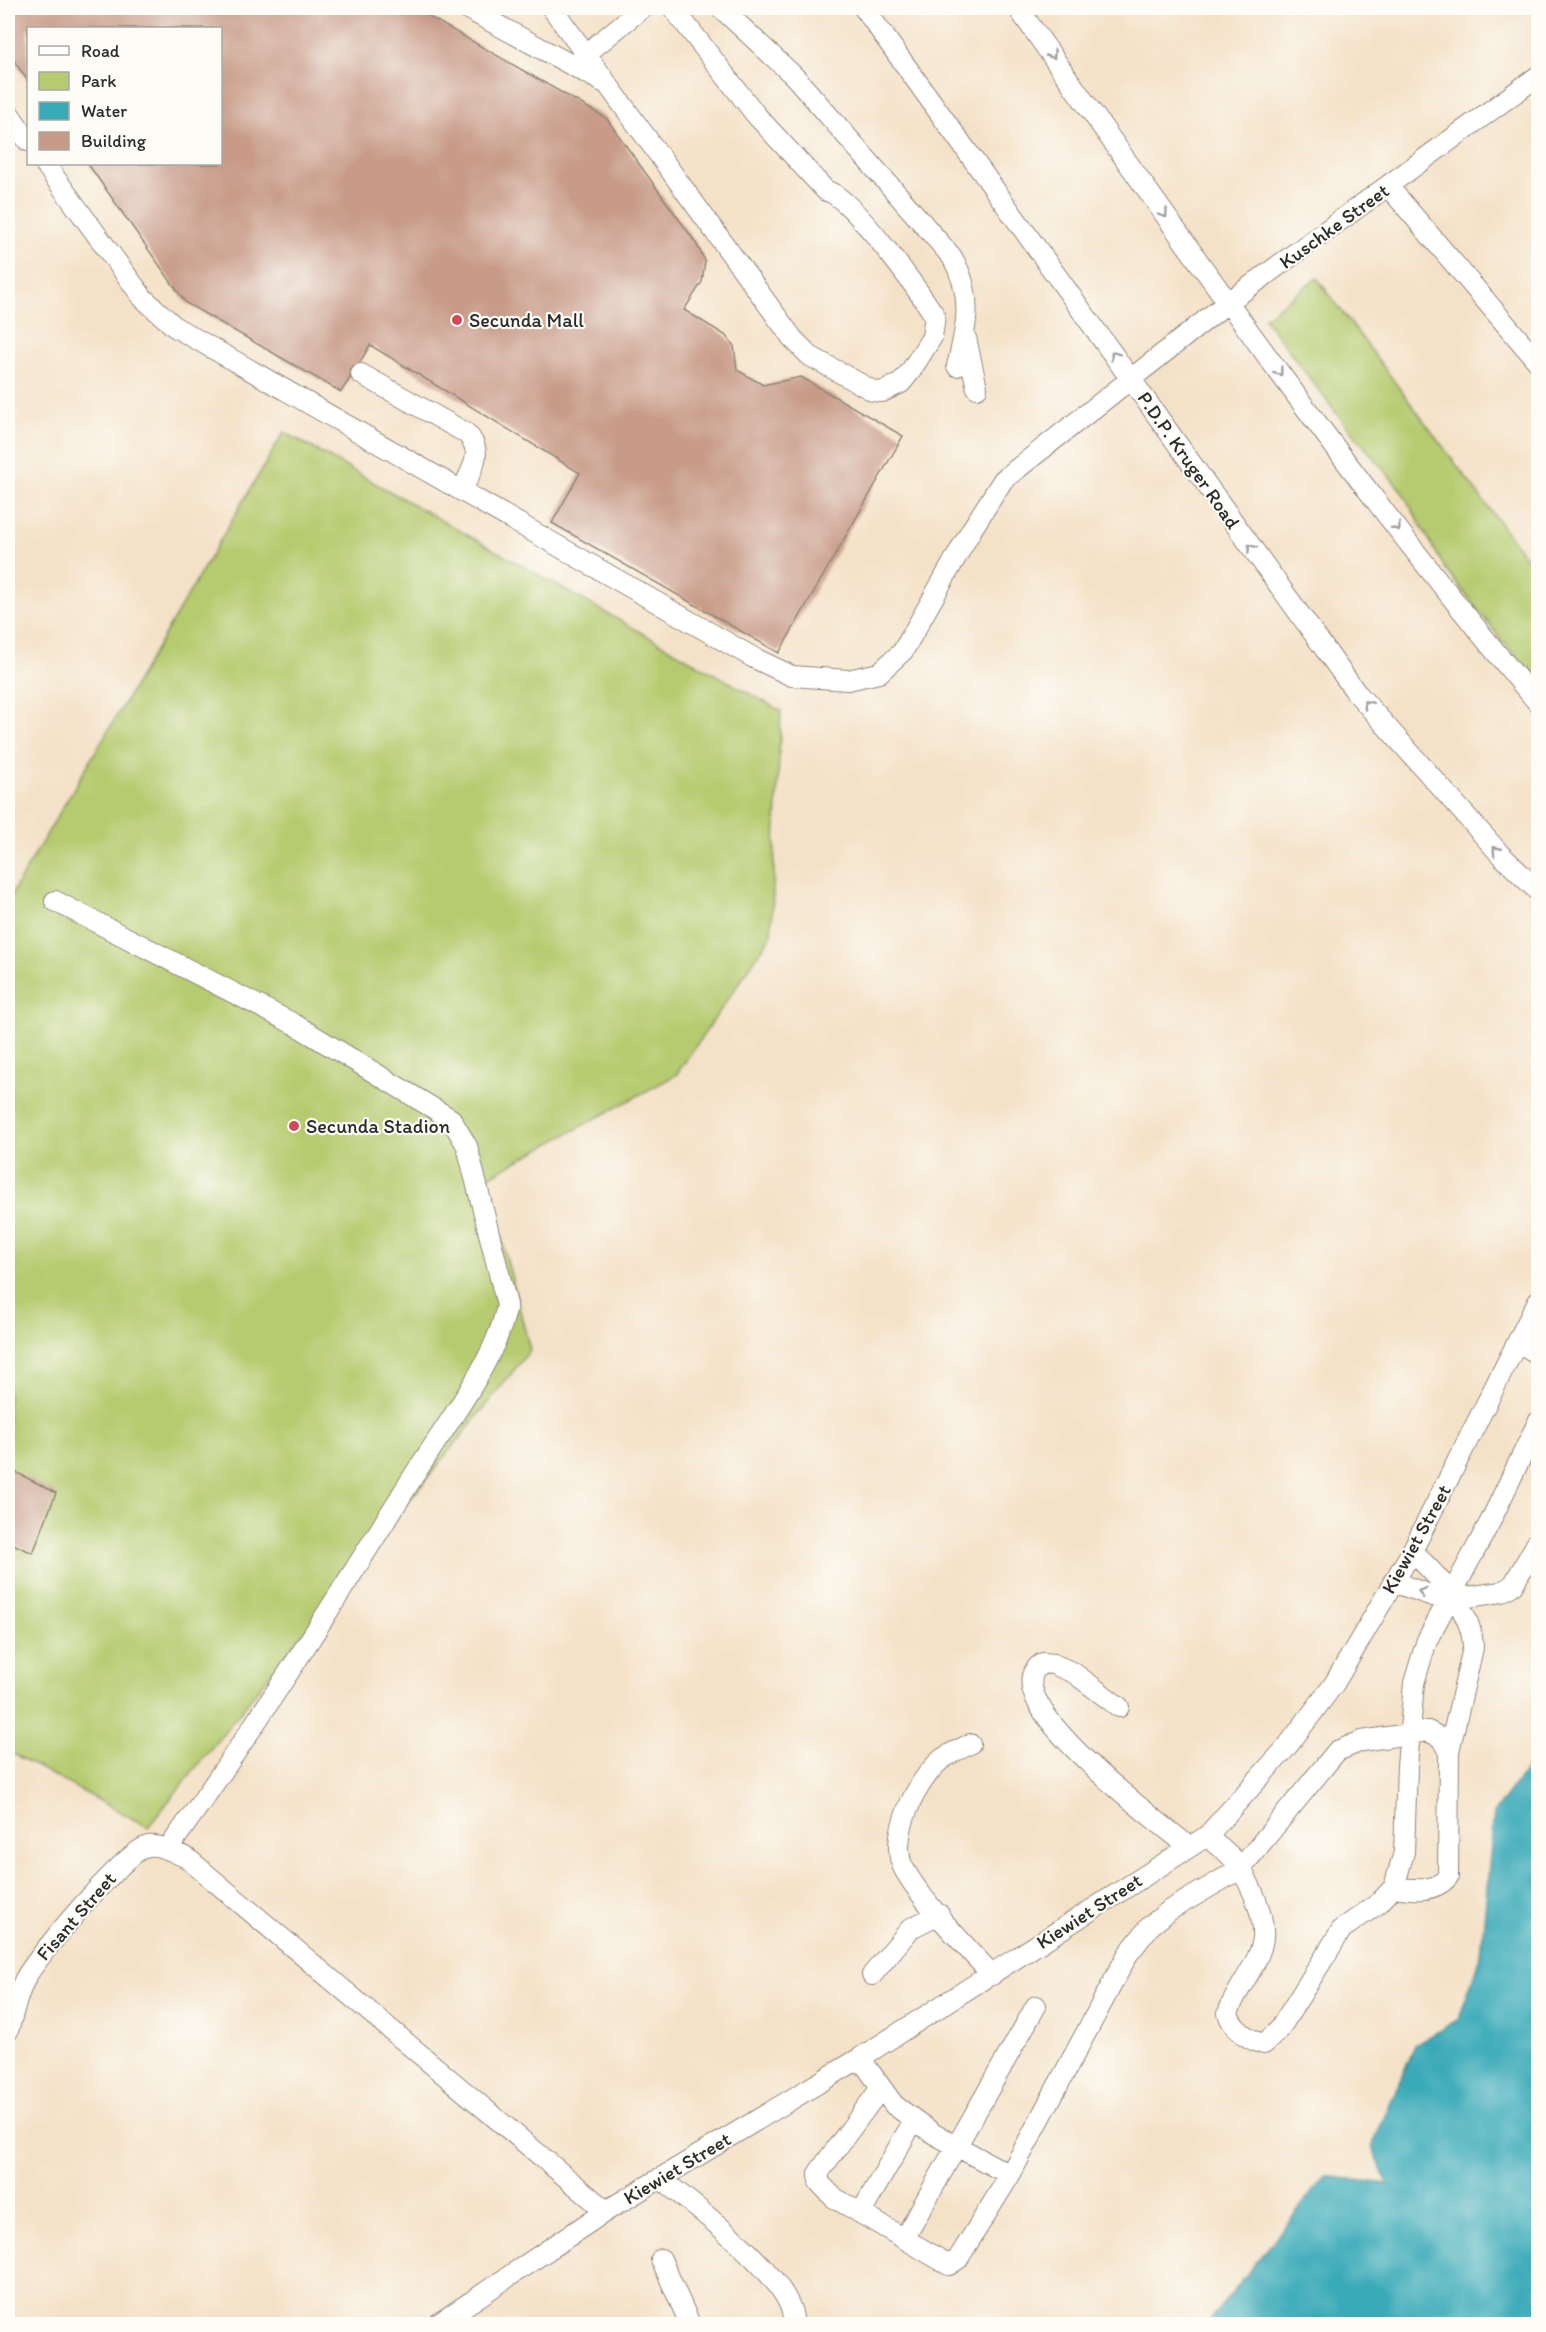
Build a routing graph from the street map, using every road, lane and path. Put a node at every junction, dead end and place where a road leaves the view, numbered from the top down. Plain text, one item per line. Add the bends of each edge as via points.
1 (466, 8) edge
2 (553, 8) edge
3 (642, 8) edge
4 (673, 8) edge
5 (721, 8) edge
6 (864, 8) edge
7 (1018, 8) edge
8 (586, 54) junction
9 (1539, 76) edge
10 (608, 85) junction
11 (8, 112) edge
12 (27, 140) edge
13 (46, 165) edge
14 (1388, 186) junction
15 (1227, 303) junction
16 (965, 332) junction
17 (1539, 362) edge
18 (957, 366) dead end
19 (361, 374) dead end
20 (1131, 379) junction
21 (977, 388) dead end
22 (462, 491) junction
23 (1539, 703) edge
24 (1539, 891) edge
25 (55, 901) dead end
26 (1539, 1301) edge
27 (1518, 1342) junction
28 (1539, 1354) edge
29 (1539, 1422) edge
30 (1539, 1540) edge
31 (1412, 1551) junction
32 (1393, 1582) junction
33 (1452, 1596) junction
34 (1119, 1707) dead end
35 (1411, 1734) junction
36 (970, 1744) dead end
37 (1449, 1751) junction
38 (1207, 1836) junction
39 (1188, 1846) junction
40 (168, 1849) junction
41 (1240, 1869) junction
42 (1394, 1887) junction
43 (939, 1914) junction
44 (872, 1975) dead end
45 (992, 1975) junction
46 (11, 2006) edge
47 (1036, 2006) dead end
48 (8, 2031) edge
49 (860, 2058) junction
50 (880, 2089) junction
51 (914, 2120) junction
52 (957, 2147) junction
53 (1010, 2175) junction
54 (660, 2178) junction
55 (606, 2211) junction
56 (861, 2212) junction
57 (905, 2237) junction
58 (661, 2259) dead end
59 (790, 2323) edge
60 (438, 2325) edge
61 (690, 2325) edge

1 - 10 street
2 - 8 street
3 - 8 street
4 - 10 street via 787,150 869,227 935,315 932,337 901,383 891,389 873,391 810,356 793,339
5 - 16 street via 795,77 952,257 965,284
20 -> 6 street, P.D.P. Kruger Road
7 -> 15 street
8 - 10 street
9 - 14 street, Kuschke Street
11 - 12 street
13 - 22 street, Kuschke Street via 144,298 175,327
14 - 15 street, Kuschke Street
14 - 17 street
15 - 20 street, Kuschke Street
15 -> 23 street via 1461,611
16 - 18 street
16 - 21 street
19 - 22 street via 475,441 477,456
20 - 22 street, Kuschke Street via 1003,480 903,651 879,673 848,680 792,676 754,658
24 -> 20 street, P.D.P. Kruger Road via 1501,855 1355,691
25 - 40 street via 294,1024 451,1119 467,1146 507,1305 504,1324 460,1402 326,1616
26 - 27 street, Kiewiet Street
27 - 28 street
27 - 31 street, Kiewiet Street
29 - 33 street
30 - 33 street via 1513,1585 1487,1595
31 - 32 street, Kiewiet Street
31 - 33 street
33 -> 32 street via 1432,1596
32 - 38 street, Kiewiet Street via 1334,1684 1286,1748
33 - 35 street via 1427,1640 1414,1683
33 - 37 street via 1470,1626 1473,1648
34 - 39 street via 1066,1669 1043,1663 1032,1674 1031,1692 1039,1709 1078,1754
35 - 37 street via 1428,1731 1443,1739
35 - 41 street via 1362,1741 1337,1750
35 - 42 street via 1404,1852
36 - 43 street via 942,1759 930,1772 910,1802 897,1845 903,1868
37 - 42 street via 1449,1877 1441,1885 1419,1890
38 - 39 street, Kiewiet Street
38 - 41 street
39 - 45 street, Kiewiet Street
40 - 46 street, Fisant Street via 148,1846 127,1859 37,1959
40 - 55 street via 187,1858
41 - 42 street via 1256,1902 1263,1938 1228,2013 1229,2021 1264,2044 1279,2030 1342,1929 1379,1903
41 - 53 street via 1170,1910 1136,1940
43 - 44 street via 911,1928
43 - 45 street
45 - 49 street, Kiewiet Street
46 - 48 street, Fisant Street
47 - 52 street
49 - 50 street
49 - 54 street, Kiewiet Street
50 - 51 street
50 - 56 street via 818,2176 821,2187
51 - 52 street
51 - 56 street
52 - 53 street
52 - 57 street
53 - 57 street via 954,2263 944,2264
54 - 55 street, Kiewiet Street
54 - 59 street via 762,2266 788,2301
55 - 60 street, Kiewiet Street
56 - 57 street
58 - 61 street

